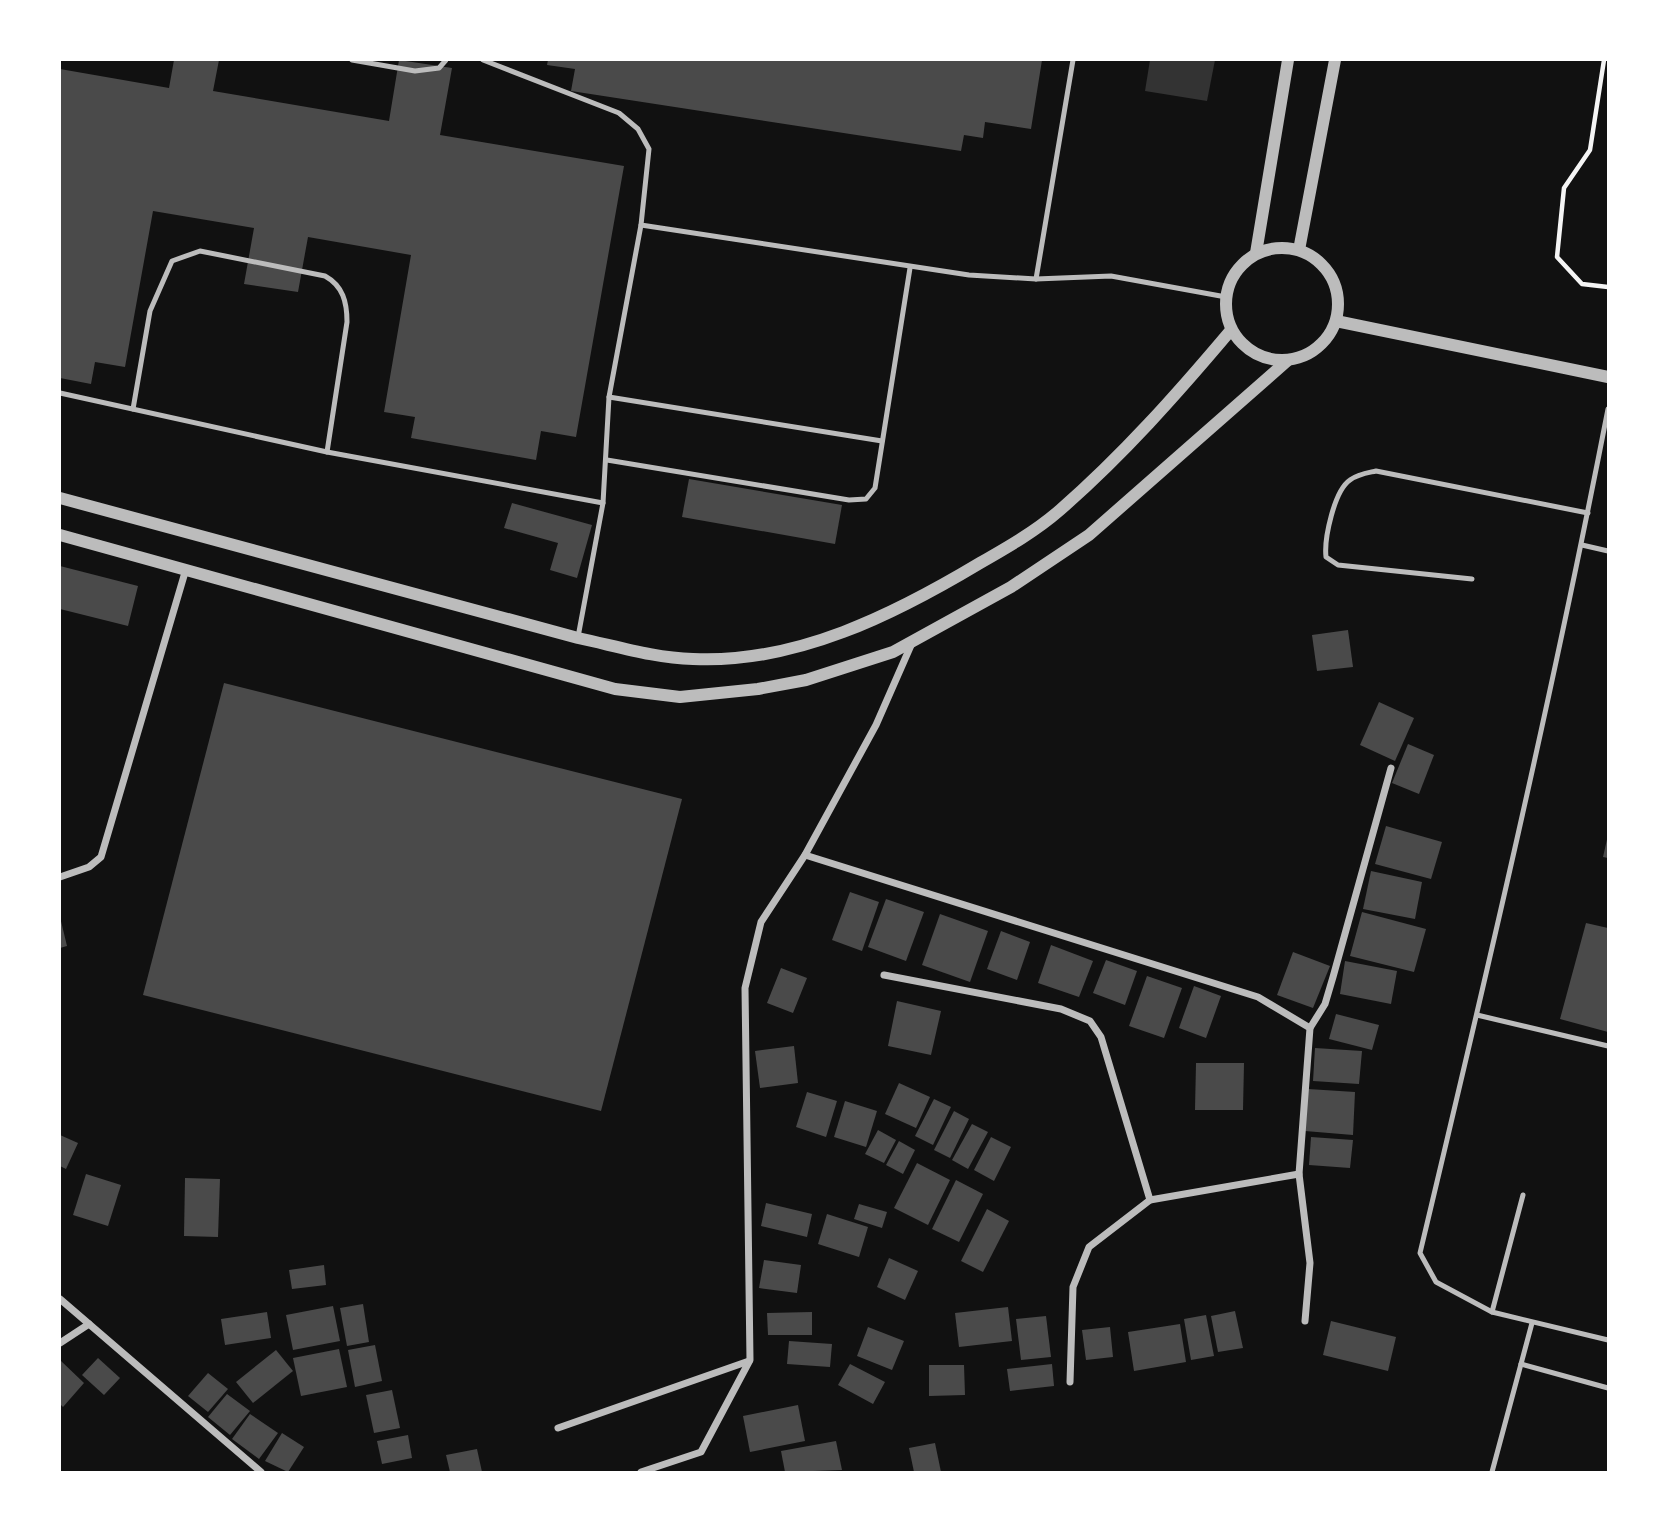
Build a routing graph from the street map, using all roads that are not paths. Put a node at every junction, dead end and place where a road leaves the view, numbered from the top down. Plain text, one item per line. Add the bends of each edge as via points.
1 (352, 60) edge
2 (446, 60) edge
3 (483, 60) edge
4 (1073, 60) edge
5 (1288, 60) edge
6 (1335, 60) edge
7 (641, 225) junction
8 (1299, 250) junction
9 (1256, 253) junction
10 (911, 268) junction
11 (1036, 279) junction
12 (1226, 297) junction
13 (1336, 321) junction
14 (1231, 330) junction
15 (1287, 361) junction
16 (1608, 377) edge
17 (60, 393) edge
18 (609, 397) junction
19 (132, 409) junction
20 (1608, 409) edge
21 (882, 440) junction
22 (327, 452) junction
23 (607, 460) junction
24 (60, 498) edge
25 (603, 503) junction
26 (1588, 513) junction
27 (60, 535) edge
28 (1582, 545) junction
29 (1608, 551) edge
30 (186, 568) junction
31 (1472, 579) dead end
32 (578, 638) junction
33 (912, 642) junction
34 (1391, 768) dead end
35 (805, 855) junction
36 (60, 877) edge
37 (884, 975) dead end
38 (1477, 1015) junction
39 (1310, 1028) junction
40 (1608, 1046) edge
41 (1300, 1174) junction
42 (1523, 1195) dead end
43 (1150, 1200) junction
44 (60, 1299) edge
45 (1492, 1312) junction
46 (1305, 1321) dead end
47 (1532, 1323) junction
48 (89, 1324) junction
49 (1608, 1340) edge
50 (60, 1342) edge
51 (750, 1360) junction
52 (1521, 1364) junction
53 (1070, 1382) dead end
54 (1608, 1388) edge
55 (558, 1428) dead end
56 (261, 1472) edge
57 (641, 1472) edge
58 (1492, 1472) edge

1 - 2 lane via 415,71 439,68
3 - 7 lane via 619,113 638,129 649,149
4 - 11 lane
5 - 9 street
6 - 8 street
7 - 10 lane
7 - 18 lane
8 - 9 street via 1277,247
8 - 13 street via 1318,260 1332,278 1339,299
9 - 12 street via 1238,267
10 - 11 lane
10 - 21 lane
11 - 12 lane via 1111,276
12 - 14 street
13 - 15 street via 1326,341
13 - 16 street
14 - 15 street via 1245,347 1265,358
14 - 32 street via 1148,428 1059,512 930,593 857,628 793,647 695,660
15 - 33 street via 1089,535 1011,587
17 - 19 lane
18 - 21 lane
18 - 23 lane
19 - 22 lane
19 - 22 lane via 150,311 172,261 200,251 325,276 336,282 347,307
20 - 26 lane
21 - 23 lane via 874,488 866,499 849,500
22 - 25 lane
23 - 25 lane
24 - 32 street
25 - 32 lane
26 - 28 lane
26 - 31 lane via 1376,471 1348,481 1340,492 1324,542 1326,557 1338,565
27 - 30 street
28 - 29 lane
28 - 38 lane
30 - 33 street via 578,681 650,694 716,694 806,680
30 - 36 street via 101,857 89,867
33 - 35 street via 876,725
34 - 39 street via 1325,1004
35 - 39 street via 1258,997
35 - 51 street via 761,922 745,988
37 - 43 street via 1061,1009 1090,1021 1101,1037
38 - 40 lane
38 - 45 lane via 1420,1253 1436,1282
39 - 41 street
41 - 43 street
41 - 46 street via 1310,1263
42 - 45 lane
43 - 53 street via 1089,1247 1073,1287
44 - 48 street
45 - 47 lane
47 - 49 lane
47 - 52 lane
48 - 50 street
48 - 56 street
51 - 55 street
51 - 57 street via 701,1452
52 - 54 lane
52 - 58 lane

